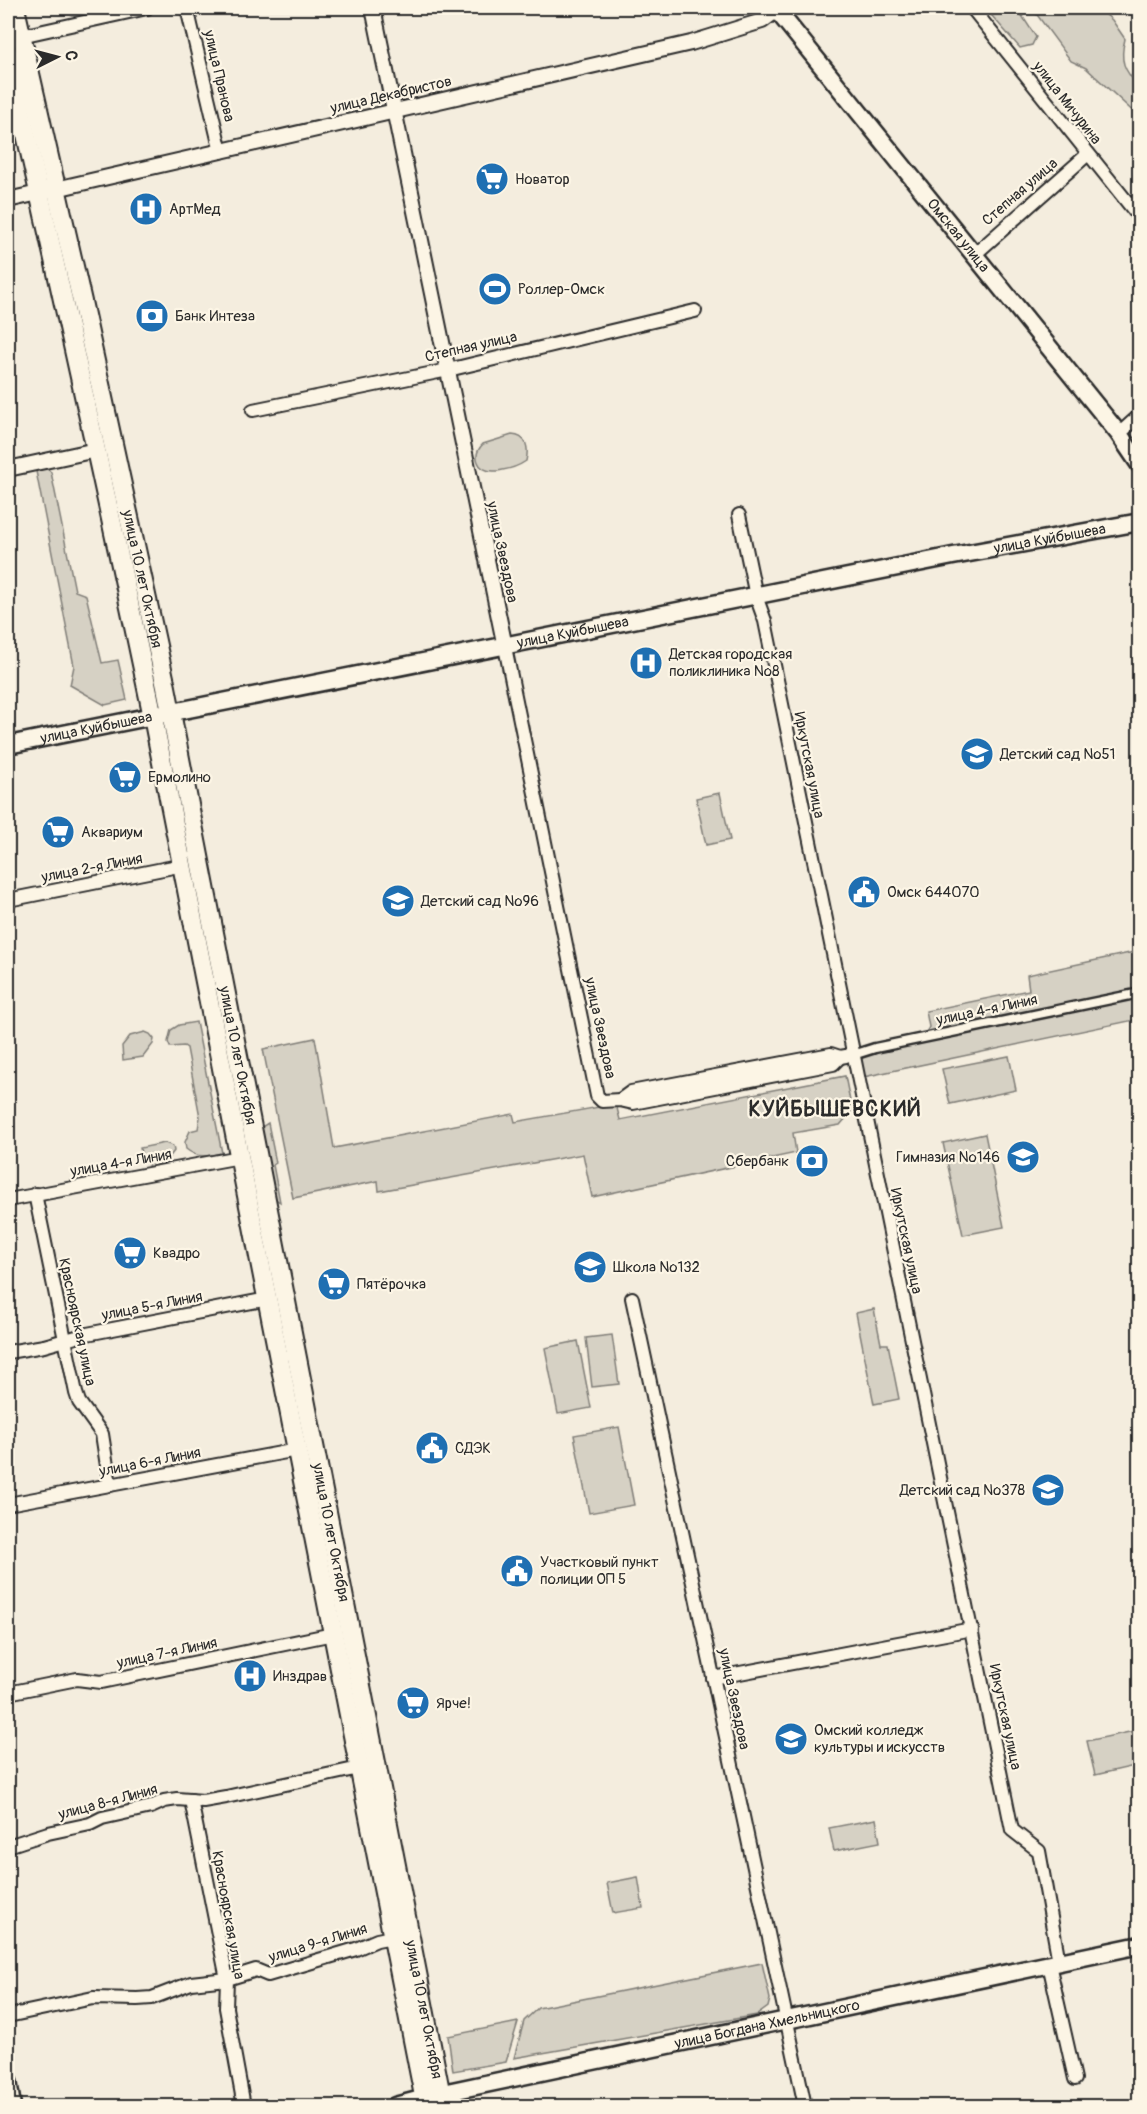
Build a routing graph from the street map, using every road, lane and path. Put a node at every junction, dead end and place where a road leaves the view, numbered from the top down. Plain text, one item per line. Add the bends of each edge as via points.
1 (15, 8) edge
2 (147, 8) edge
3 (187, 8) edge
4 (373, 8) edge
5 (972, 8) edge
6 (776, 9) edge
7 (21, 36) junction
8 (8, 54) edge
9 (394, 111) junction
10 (221, 152) junction
11 (1088, 154) junction
12 (48, 191) junction
13 (8, 200) edge
14 (1140, 218) edge
15 (974, 255) junction
16 (695, 311) dead end
17 (448, 370) junction
18 (253, 410) dead end
19 (1140, 415) edge
20 (1119, 434) junction
21 (96, 450) junction
22 (1140, 465) edge
23 (8, 469) edge
24 (739, 515) dead end
25 (1140, 522) edge
26 (756, 596) junction
27 (505, 647) junction
28 (171, 712) junction
29 (152, 716) junction
30 (8, 745) edge
31 (183, 865) junction
32 (8, 900) edge
33 (1140, 993) edge
34 (846, 1056) junction
35 (602, 1101) joint
36 (240, 1157) junction
37 (35, 1194) junction
38 (8, 1200) edge
39 (632, 1298) dead end
40 (268, 1299) junction
41 (67, 1341) junction
42 (8, 1352) edge
43 (297, 1450) junction
44 (110, 1485) junction
45 (8, 1504) edge
46 (972, 1629) junction
47 (333, 1634) junction
48 (713, 1678) junction
49 (8, 1693) edge
50 (359, 1768) junction
51 (191, 1800) junction
52 (8, 1846) edge
53 (392, 1937) junction
54 (1140, 1945) edge
55 (1054, 1963) junction
56 (227, 1978) junction
57 (8, 2016) edge
58 (786, 2019) junction
59 (1075, 2079) dead end
60 (8, 2081) edge
61 (434, 2102) edge
62 (12, 2106) edge
63 (244, 2106) edge
64 (395, 2106) edge
65 (805, 2106) edge

1 - 7 main road, улица 10 лет Октября
2 - 7 street
3 - 10 street, улица Пранова
4 - 9 street, улица Звездова
5 - 11 street, улица Мичурина
6 - 9 street, улица Декабристов via 762,21 692,44
6 - 15 main road, Омская улица
7 - 12 main road, улица 10 лет Октября
8 - 12 main road, улица 10 лет Октября
9 - 10 street, улица Декабристов
9 - 17 street, улица Звездова
10 - 12 street, улица Декабристов
11 - 14 street, улица Мичурина
11 - 15 street, Степная улица
12 - 13 street, улица Декабристов
12 - 21 main road, улица 10 лет Октября
12 - 28 main road, улица 10 лет Октября
15 - 20 main road, Омская улица
16 - 17 street, Степная улица
17 - 18 street, Степная улица
17 - 27 street, улица Звездова
19 - 20 street
20 - 22 main road, Омская улица
21 - 23 street
21 - 29 main road, улица 10 лет Октября
24 - 26 street, Иркутская улица
25 - 26 main road, улица Куйбышева
26 - 27 main road, улица Куйбышева
26 - 34 street, Иркутская улица via 765,621
27 - 28 main road, улица Куйбышева
27 - 35 street, улица Звездова via 592,1075
28 - 29 main road, улица Куйбышева
28 - 61 main road, улица 10 лет Октября
29 - 30 main road, улица Куйбышева
29 - 31 main road, улица 10 лет Октября
31 - 32 street, улица 2-я Линия
31 - 36 main road, улица 10 лет Октября
33 - 34 street, улица 4-я Линия
34 - 35 street, улица 4-я Линия via 833,1064 633,1103
34 - 46 street, Иркутская улица
36 - 37 street, улица 4-я Линия
36 - 40 main road, улица 10 лет Октября
37 - 38 street, улица 4-я Линия
37 - 41 street, Красноярская улица
39 - 48 street, улица Звездова
40 - 41 street, улица 5-я Линия
40 - 43 main road, улица 10 лет Октября
41 - 42 street, улица 5-я Линия
41 - 44 street, Красноярская улица via 79,1402 102,1434
43 - 44 street, улица 6-я Линия
43 - 47 main road, улица 10 лет Октября
44 - 45 street, улица 6-я Линия
46 - 48 street
46 - 55 street, Иркутская улица via 1012,1830 1038,1851
47 - 49 street, улица 7-я Линия via 101,1682 77,1679
47 - 50 main road, улица 10 лет Октября
48 - 58 street, улица Звездова
50 - 51 street, улица 8-я Линия via 226,1797
50 - 53 main road, улица 10 лет Октября
51 - 52 street, улица 8-я Линия via 164,1802
51 - 56 street, Красноярская улица
53 - 56 street, улица 9-я Линия via 268,1975 256,1970
53 - 61 main road, улица 10 лет Октября
54 - 55 main road, улица Богдана Хмельницкого
55 - 58 main road, улица Богдана Хмельницкого
55 - 59 street, Иркутская улица
56 - 57 street, улица 9-я Линия via 191,1983 152,1998 93,1998
56 - 63 street, Красноярская улица via 226,2008
58 - 61 main road, улица Богдана Хмельницкого
58 - 65 street, улица Звездова
60 - 62 main road
61 - 64 main road, улица Богдана Хмельницкого

